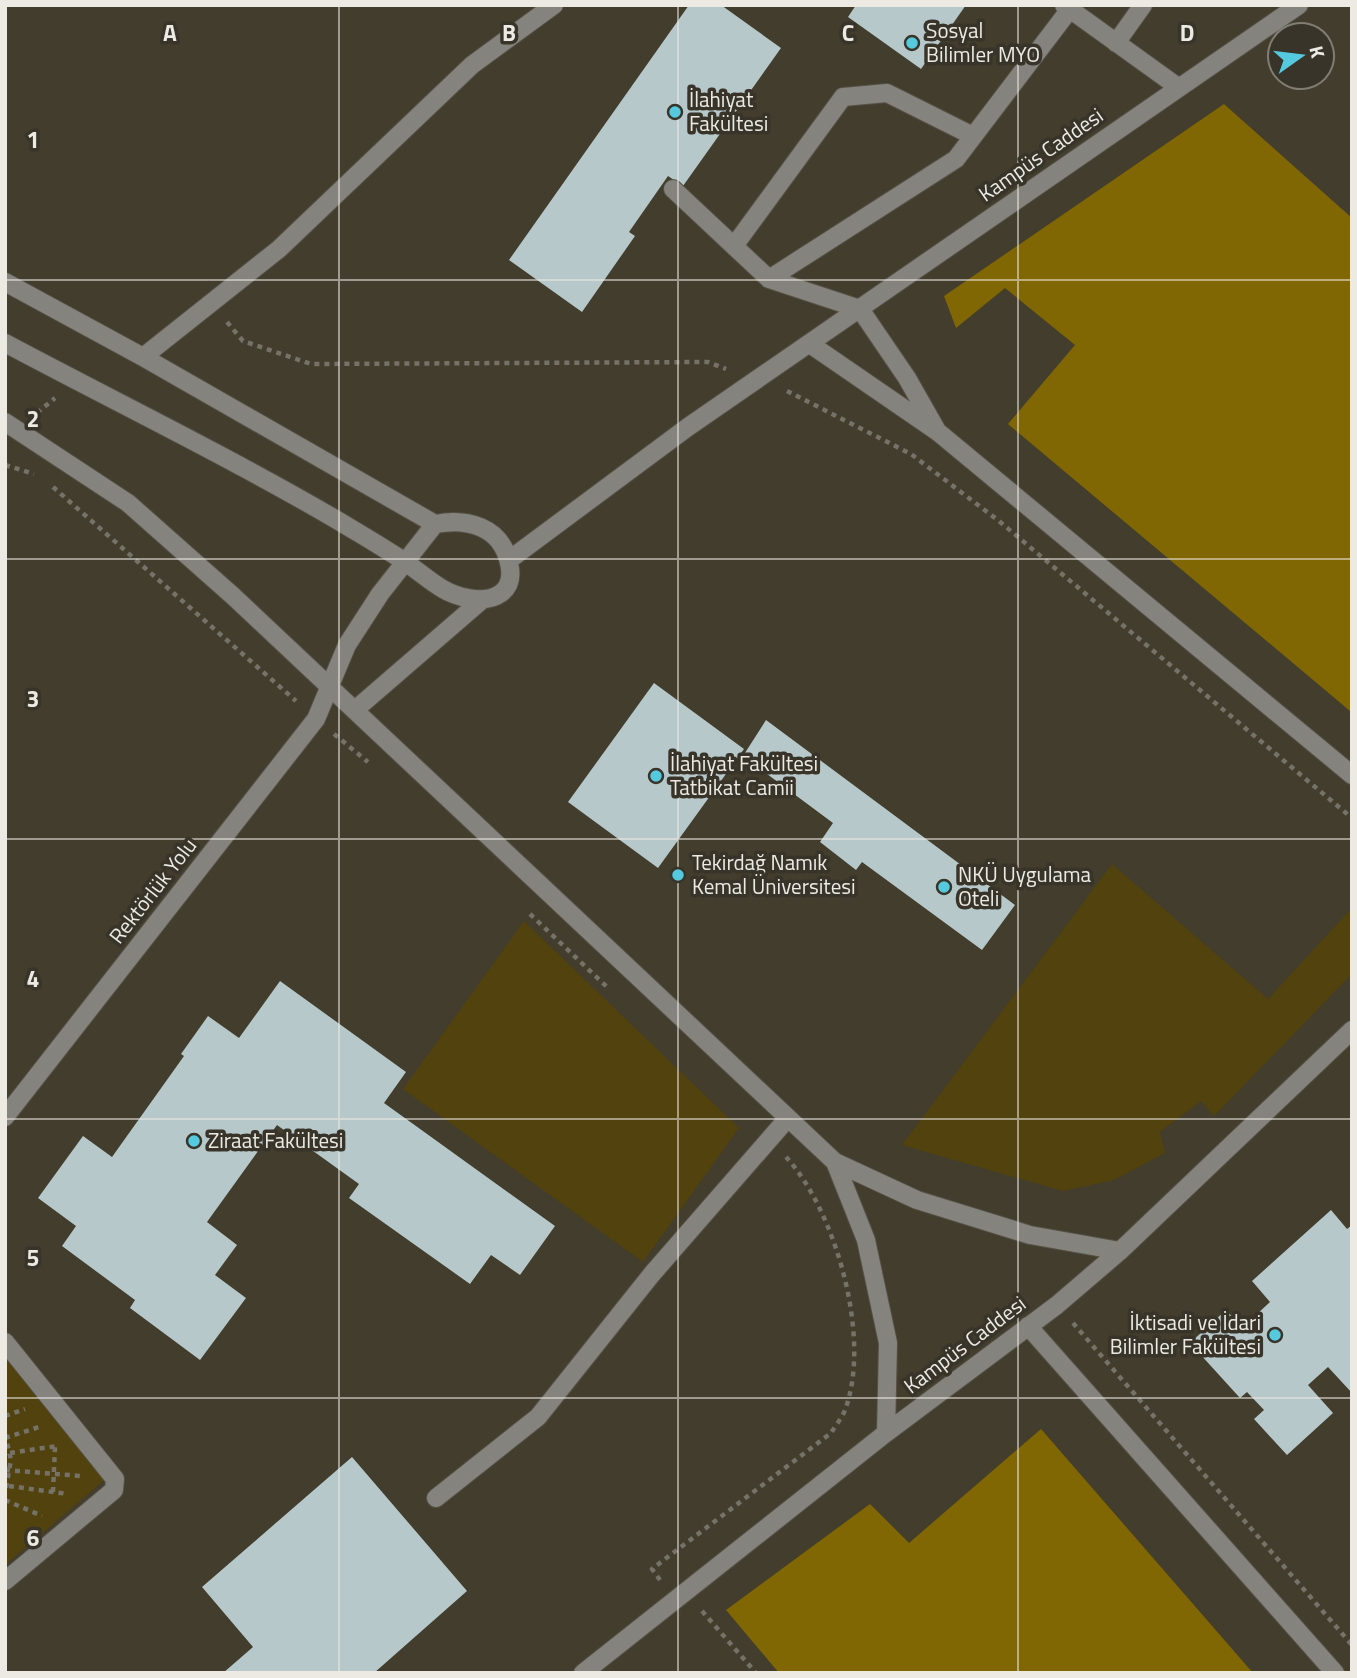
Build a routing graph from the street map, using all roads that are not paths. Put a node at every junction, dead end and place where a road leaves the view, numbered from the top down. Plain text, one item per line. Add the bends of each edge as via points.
1 (554, 5) edge
2 (1143, 5) edge
3 (1298, 5) edge
4 (1067, 7) edge
5 (1116, 43) junction
6 (1178, 87) junction
7 (973, 136) junction
8 (673, 189) dead end
9 (734, 246) junction
10 (769, 279) junction
11 (5, 282) edge
12 (860, 309) junction
13 (5, 344) edge
14 (810, 344) junction
15 (143, 357) junction
16 (5, 422) edge
17 (938, 432) junction
18 (435, 524) junction
19 (509, 561) junction
20 (405, 562) junction
21 (482, 600) junction
22 (331, 690) junction
23 (356, 709) junction
24 (1352, 775) edge
25 (1352, 1030) edge
26 (5, 1117) edge
27 (787, 1119) junction
28 (835, 1162) junction
29 (1120, 1251) junction
30 (1028, 1326) junction
31 (5, 1342) edge
32 (886, 1433) junction
33 (436, 1498) dead end
34 (5, 1581) edge
35 (583, 1673) edge
36 (1335, 1673) edge

1 - 15 street via 472,65 279,249
2 - 5 street
3 - 6 street, Kampüs Caddesi
4 - 5 street
4 - 7 street
5 - 6 street
6 - 12 street, Kampüs Caddesi
7 - 9 street via 887,93 843,97
7 - 10 street via 956,159
8 - 9 street
9 - 10 street
10 - 12 street
11 - 15 street
12 - 14 street, Kampüs Caddesi
12 - 17 street
13 - 20 street via 114,398
14 - 17 street
14 - 19 street, Kampüs Caddesi via 688,427
15 - 18 street
16 - 22 street via 128,503
17 - 24 street
18 - 19 street via 463,521 486,529
18 - 20 street
19 - 21 street via 506,591
20 - 21 street via 451,594
20 - 22 street, Rektörlük Yolu via 347,645 333,673
21 - 23 street
22 - 23 street
22 - 26 street, Rektörlük Yolu via 316,719
23 - 27 street
25 - 29 street, Kampüs Caddesi
27 - 28 street
27 - 33 street via 652,1274 538,1418
28 - 29 street via 917,1200 1030,1236
28 - 32 street via 866,1240 888,1343
29 - 30 street, Kampüs Caddesi
30 - 32 street, Kampüs Caddesi
30 - 36 street
31 - 34 street via 115,1479 114,1490
32 - 35 street, Kampüs Caddesi

